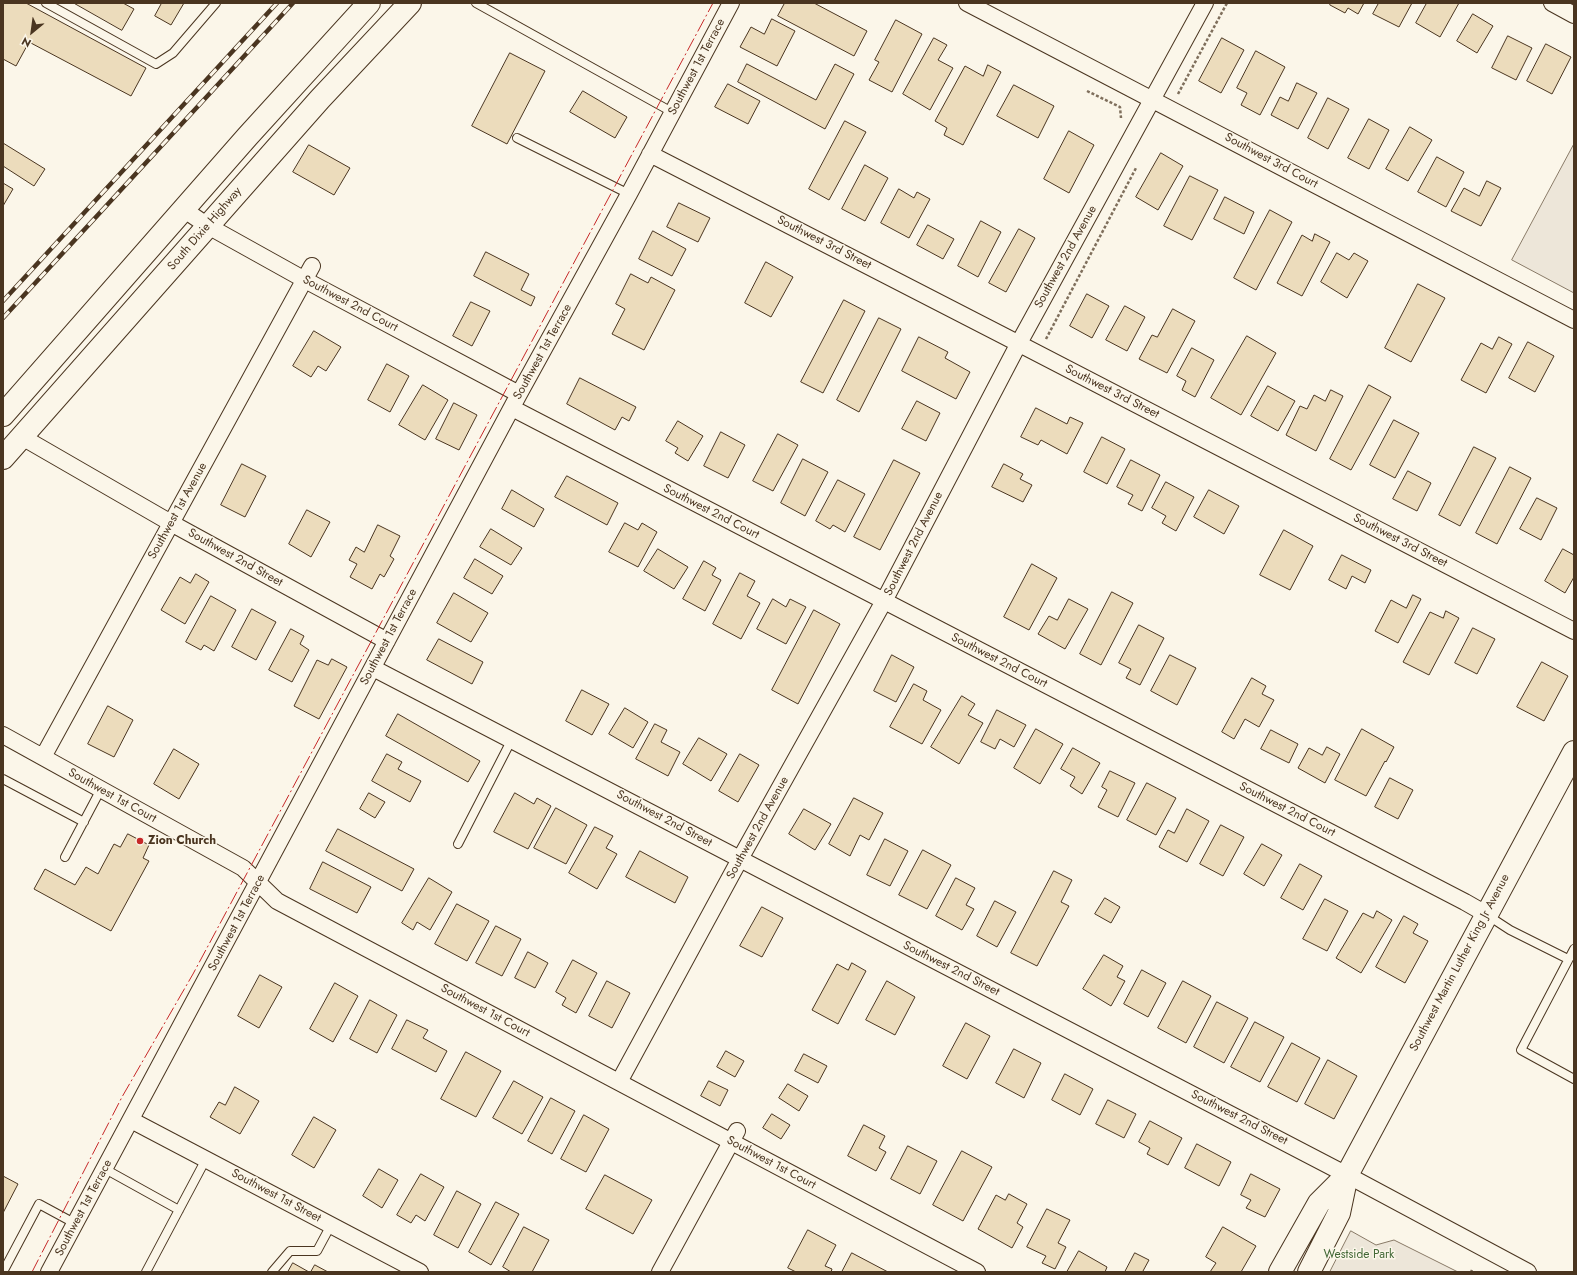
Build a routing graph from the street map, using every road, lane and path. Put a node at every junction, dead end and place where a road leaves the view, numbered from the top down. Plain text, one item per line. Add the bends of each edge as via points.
1 (46, 3) edge
2 (216, 3) edge
3 (369, 3) edge
4 (410, 3) edge
5 (476, 3) edge
6 (731, 3) edge
7 (967, 3) edge
8 (1205, 3) edge
9 (1226, 3) edge
10 (1552, 3) edge
11 (1574, 15) edge
12 (1087, 90) dead end
13 (1153, 99) junction
14 (1170, 108) junction
15 (672, 112) junction
16 (1121, 122) dead end
17 (517, 138) dead end
18 (650, 154) junction
19 (1138, 164) dead end
20 (629, 194) junction
21 (183, 209) junction
22 (208, 226) junction
23 (312, 266) dead end
24 (305, 280) junction
25 (1574, 320) edge
26 (1047, 338) dead end
27 (1019, 343) junction
28 (520, 394) junction
29 (512, 408) junction
30 (3, 415) edge
31 (22, 437) junction
32 (3, 458) edge
33 (171, 524) junction
34 (884, 601) junction
35 (1574, 631) edge
36 (387, 641) junction
37 (373, 668) junction
38 (3, 735) edge
39 (512, 740) junction
40 (1574, 752) edge
41 (43, 757) junction
42 (3, 779) edge
43 (101, 789) junction
44 (84, 822) junction
45 (458, 844) dead end
46 (65, 857) dead end
47 (740, 859) junction
48 (258, 883) junction
49 (1486, 914) junction
50 (1574, 949) edge
51 (1568, 959) junction
52 (1574, 1078) edge
53 (619, 1082) junction
54 (131, 1120) junction
55 (734, 1136) junction
56 (206, 1159) junction
57 (105, 1169) junction
58 (1347, 1174) junction
59 (179, 1210) junction
60 (76, 1224) junction
61 (331, 1225) junction
62 (3, 1272) edge
63 (49, 1272) edge
64 (146, 1272) edge
65 (272, 1272) edge
66 (420, 1272) edge
67 (660, 1272) edge
68 (977, 1272) edge
69 (1280, 1272) edge
70 (1309, 1272) edge
71 (1528, 1272) edge

1 - 2 lane via 156,64 173,53
3 - 21 main road
4 - 22 main road, South Dixie Highway via 320,99
5 - 15 lane
6 - 15 street, Southwest 1st Terrace
7 - 13 street, Southwest 3rd Court
8 - 13 street, Southwest 2nd Avenue
9 - 14 path
10 - 11 street
12 - 16 path via 1120,107
13 - 14 street, Southwest 3rd Court
13 - 27 street, Southwest 2nd Avenue
14 - 25 street, Southwest 3rd Court
15 - 18 street, Southwest 1st Terrace
17 - 20 lane
18 - 20 street, Southwest 1st Terrace
18 - 27 street, Southwest 3rd Street
19 - 26 path
20 - 28 street, Southwest 1st Terrace
21 - 22 street, Southwest 2nd Court
21 - 30 main road
22 - 24 street, Southwest 2nd Court
22 - 31 main road, South Dixie Highway
23 - 24 street, Southwest 1st Avenue
24 - 28 street, Southwest 2nd Court
24 - 33 street, Southwest 1st Avenue
27 - 34 street, Southwest 2nd Avenue
27 - 35 street, Southwest 3rd Street
28 - 29 street, Southwest 1st Terrace
29 - 34 street, Southwest 2nd Court
29 - 36 street, Southwest 1st Terrace
31 - 32 main road, South Dixie Highway
31 - 33 street, Southwest 2nd Street
33 - 36 street, Southwest 2nd Street
33 - 41 street, Southwest 1st Avenue
34 - 47 street, Southwest 2nd Avenue
34 - 49 street, Southwest 2nd Court
36 - 37 street, Southwest 1st Terrace
37 - 39 street, Southwest 2nd Street
37 - 48 street, Southwest 1st Terrace
38 - 41 street, Southwest 1st Court
39 - 45 lane
39 - 47 street, Southwest 2nd Street
40 - 49 main road, Southwest Martin Luther King Jr Avenue
41 - 43 street, Southwest 1st Court
42 - 44 lane
43 - 44 lane
43 - 48 street, Southwest 1st Court via 243,868
44 - 46 lane
47 - 53 street, Southwest 2nd Avenue
47 - 58 street, Southwest 2nd Street
48 - 53 street, Southwest 1st Court via 276,901
48 - 54 street, Southwest 1st Terrace
49 - 51 lane via 1510,930
49 - 58 main road, Southwest Martin Luther King Jr Avenue
50 - 51 lane
51 - 52 lane via 1520,1050
53 - 55 street, Southwest 1st Court
54 - 56 street, Southwest 1st Street
54 - 57 street, Southwest 1st Terrace
55 - 67 street
55 - 68 street, Southwest 1st Court
56 - 59 lane
56 - 61 street, Southwest 1st Street
57 - 59 lane
57 - 60 street, Southwest 1st Terrace
58 - 69 main road, Southwest Martin Luther King Jr Avenue via 1319,1203
58 - 70 main road, Southwest Martin Luther King Jr Avenue via 1339,1213
58 - 71 street, Southwest 2nd Street
59 - 64 lane
60 - 62 lane via 39,1204
60 - 63 street, Southwest 1st Terrace
61 - 65 lane via 317,1251 290,1251
61 - 66 street, Southwest 1st Street

